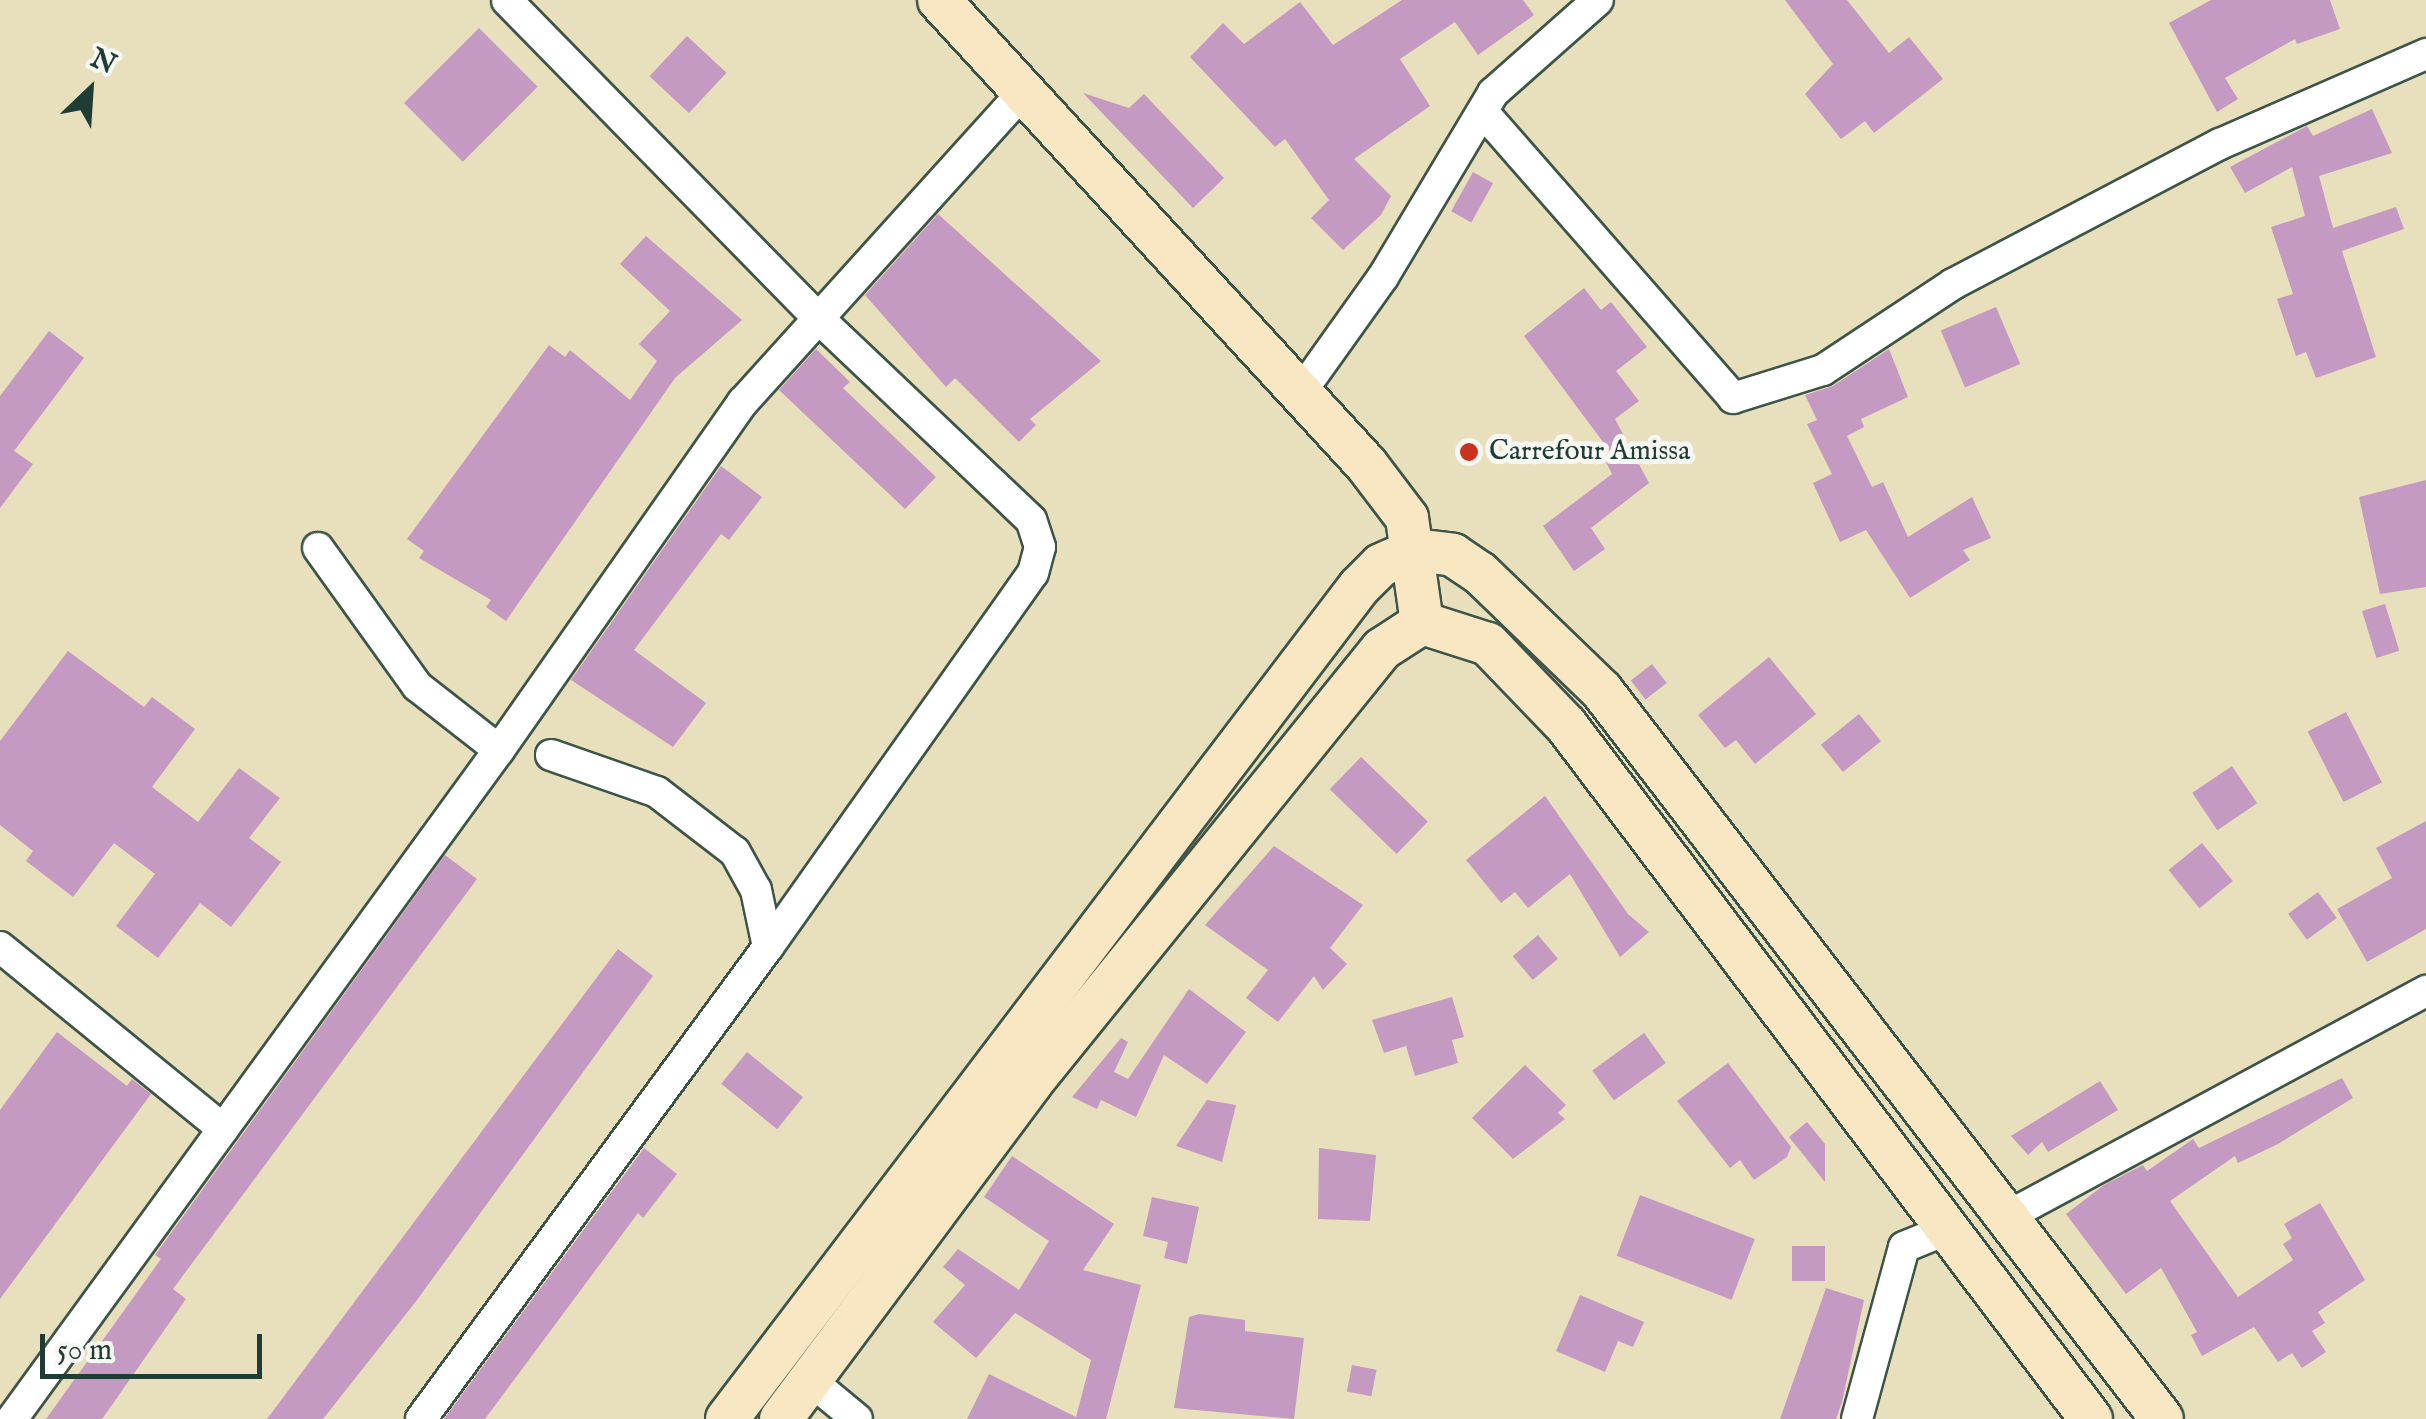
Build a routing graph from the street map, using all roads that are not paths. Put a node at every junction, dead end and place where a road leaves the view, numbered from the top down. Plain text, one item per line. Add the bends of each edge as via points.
1 (508, 0) edge
2 (939, 0) edge
3 (1598, 0) edge
4 (2426, 54) edge
5 (1024, 91) junction
6 (1483, 112) junction
7 (817, 317) junction
8 (1303, 389) junction
9 (318, 548) dead end
10 (1415, 550) junction
11 (1422, 624) junction
12 (499, 750) junction
13 (552, 756) dead end
14 (768, 947) junction
15 (0, 948) edge
16 (2426, 991) edge
17 (224, 1129) junction
18 (2008, 1216) junction
19 (1948, 1229) junction
20 (810, 1380) junction
21 (12, 1419) edge
22 (421, 1419) edge
23 (727, 1419) edge
24 (781, 1419) edge
25 (856, 1419) edge
26 (1857, 1419) edge
27 (2091, 1419) edge
28 (2162, 1419) edge

1 - 7 street
2 - 5 street
3 - 6 street via 1493,93
4 - 6 street via 2204,153 1954,284 1823,370 1733,398
5 - 7 street
5 - 8 street
6 - 8 street via 1383,277
7 - 12 street via 743,402
7 - 14 street via 1031,520 1040,547 1033,573
8 - 10 street via 1408,518
9 - 12 street via 417,686
10 - 11 street
10 - 18 street via 1454,555 1480,573 1602,690
10 - 23 street via 1381,566 1359,587
11 - 19 street via 1488,644 1566,725
11 - 20 street via 1382,648 1032,1084
12 - 17 street
13 - 14 street via 656,792 734,852 756,890
14 - 22 street
15 - 17 street
16 - 18 street
17 - 21 street
18 - 28 street
19 - 26 street via 1904,1247
19 - 27 street
20 - 24 street
20 - 25 street

